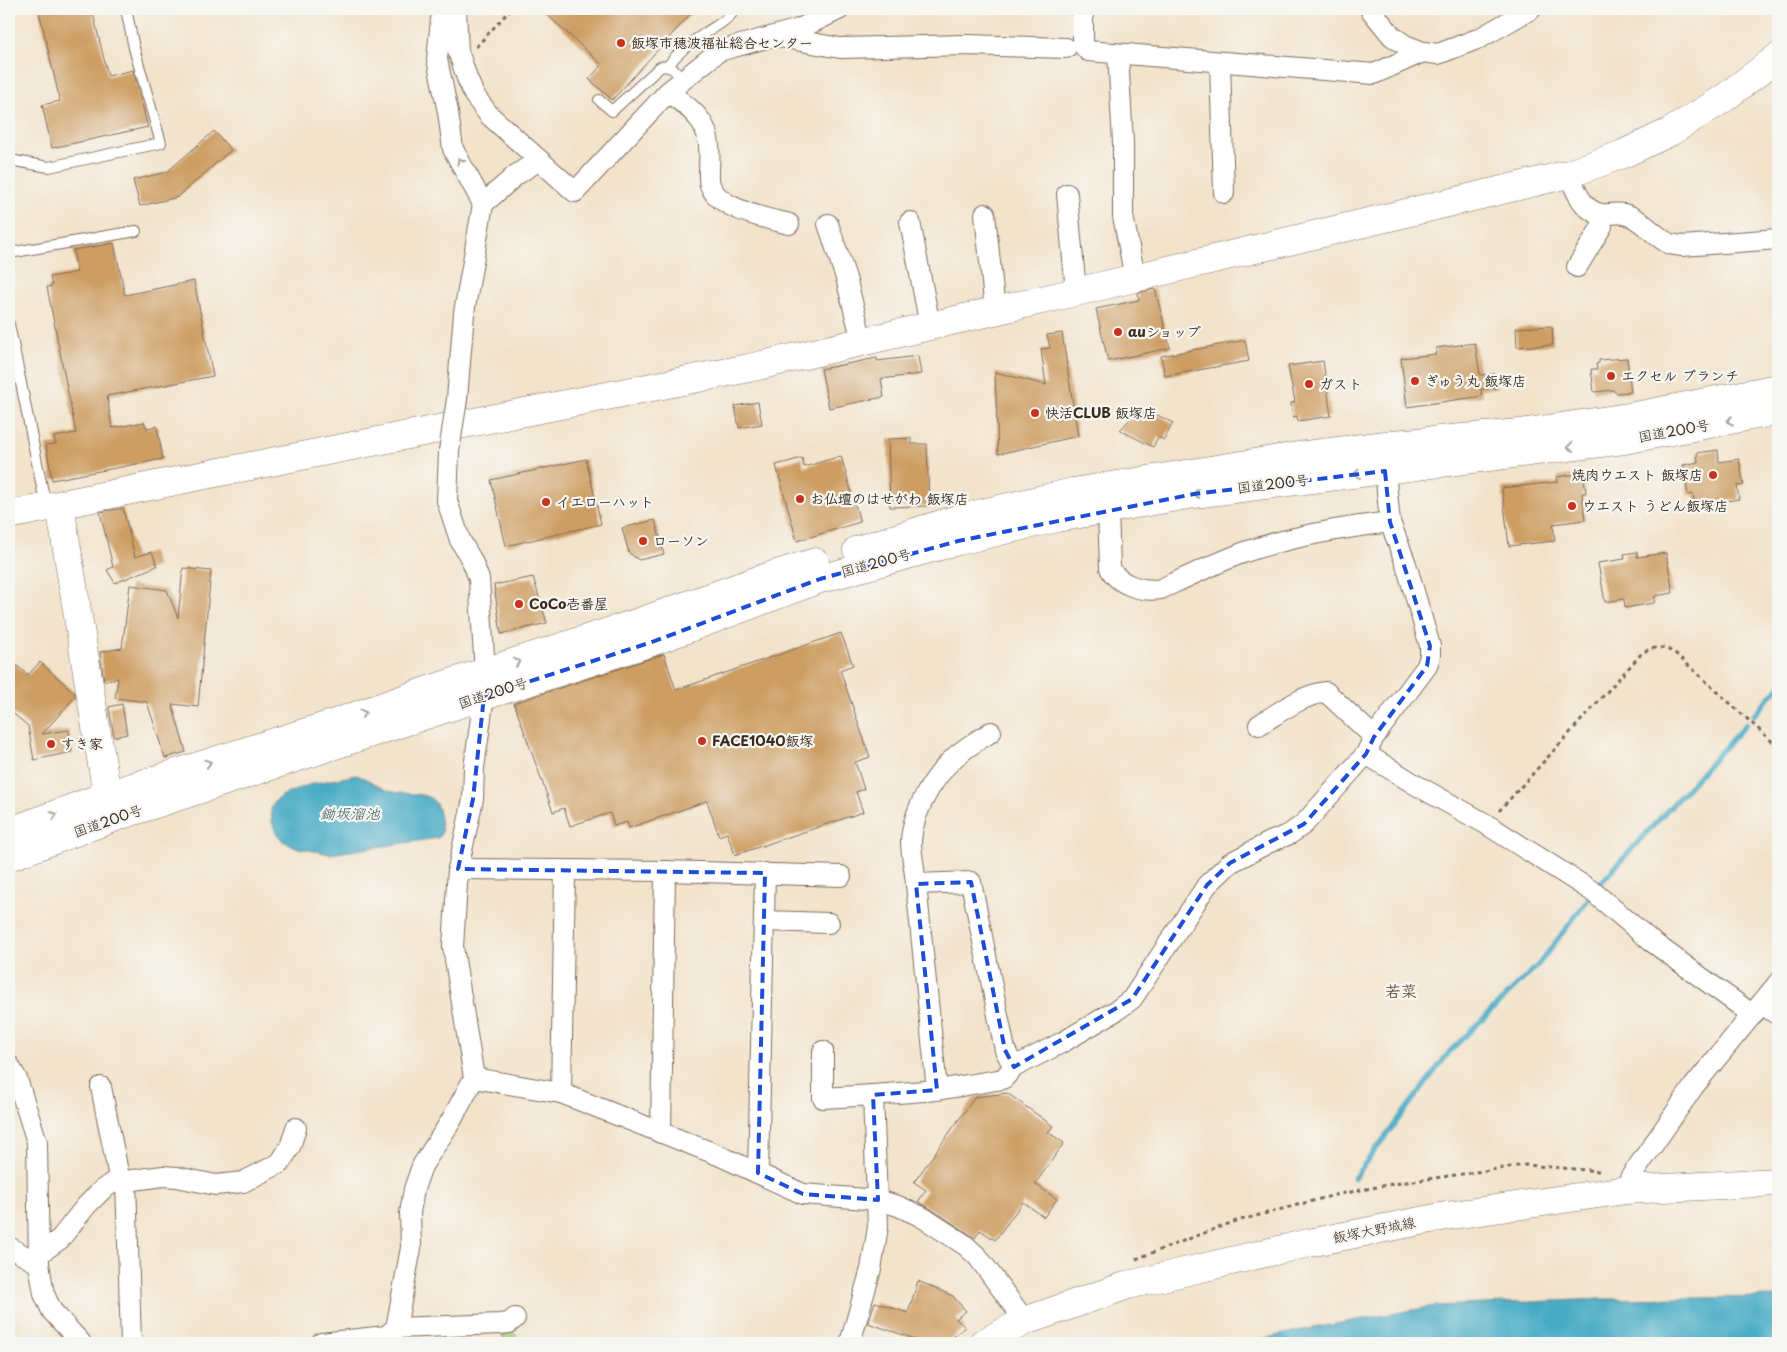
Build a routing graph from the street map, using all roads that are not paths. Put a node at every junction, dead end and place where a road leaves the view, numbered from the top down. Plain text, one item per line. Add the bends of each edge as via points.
1 (126, 9) edge
2 (442, 9) edge
3 (456, 9) edge
4 (734, 9) edge
5 (840, 9) edge
6 (1082, 9) edge
7 (1370, 9) edge
8 (1531, 9) edge
9 (776, 36) junction
10 (1066, 48) dead end
11 (1423, 52) junction
12 (1118, 54) junction
13 (1778, 57) edge
14 (1220, 62) junction
15 (668, 66) junction
16 (684, 79) junction
17 (668, 92) junction
18 (599, 100) dead end
19 (539, 160) junction
20 (9, 162) edge
21 (1569, 174) junction
22 (1224, 193) dead end
23 (1067, 194) dead end
24 (483, 204) junction
25 (985, 214) dead end
26 (1601, 215) junction
27 (910, 222) dead end
28 (789, 224) dead end
29 (828, 224) dead end
30 (136, 231) dead end
31 (1778, 239) edge
32 (9, 253) edge
33 (1577, 267) dead end
34 (1135, 278) junction
35 (1076, 292) junction
36 (996, 311) junction
37 (9, 324) edge
38 (930, 326) junction
39 (862, 342) junction
40 (1778, 388) edge
41 (1778, 411) edge
42 (1385, 470) junction
43 (54, 507) junction
44 (1108, 509) junction
45 (9, 516) edge
46 (1390, 522) junction
47 (484, 684) junction
48 (1259, 724) dead end
49 (991, 732) dead end
50 (1370, 745) junction
51 (111, 806) junction
52 (9, 833) edge
53 (9, 857) edge
54 (458, 869) junction
55 (565, 871) junction
56 (665, 871) junction
57 (765, 873) junction
58 (841, 876) dead end
59 (916, 884) junction
60 (764, 922) junction
61 (829, 923) dead end
62 (1778, 983) edge
63 (1764, 1011) edge
64 (823, 1051) dead end
65 (9, 1065) edge
66 (1014, 1067) junction
67 (474, 1078) junction
68 (101, 1087) dead end
69 (937, 1090) junction
70 (561, 1093) junction
71 (873, 1095) junction
72 (296, 1128) dead end
73 (660, 1133) junction
74 (758, 1173) junction
75 (123, 1181) junction
76 (1778, 1182) edge
77 (1628, 1184) junction
78 (878, 1200) junction
79 (9, 1247) edge
80 (39, 1259) junction
81 (515, 1318) dead end
82 (1025, 1322) junction
83 (396, 1328) junction
84 (81, 1343) edge
85 (132, 1343) edge
86 (321, 1343) edge
87 (850, 1343) edge
88 (983, 1343) edge

1 - 20 lane via 161,143 49,167
24 -> 2 street via 453,149 437,59
3 - 19 street via 458,51 474,95 489,115
4 - 15 lane via 723,22 674,57
5 - 9 street
6 - 12 street via 1083,45 1088,51
7 - 11 street via 1392,36
8 - 11 street via 1480,38 1438,54
9 - 10 street via 840,48
9 - 16 street via 719,51
11 - 14 street via 1374,74
12 - 14 street
12 - 34 street via 1123,216
13 - 21 main road via 1723,99 1670,132
14 - 22 street
15 - 16 lane
15 - 18 lane via 660,66 612,111
16 - 17 street
17 - 19 street via 575,192
17 - 28 street via 693,111 703,124 710,159 708,179 714,192 742,212
19 - 24 street
21 - 26 street via 1579,197 1589,209
21 - 34 main road
23 - 35 street
24 - 47 street, bridge via 464,313 447,500 460,540 479,579
25 - 36 street
26 - 31 street via 1627,214 1670,244 1682,246
26 - 33 street via 1602,226
27 - 38 street
29 - 39 street
30 - 32 lane
34 - 35 main road
35 - 36 main road
36 - 38 main road
37 - 43 lane
38 - 39 main road
39 - 43 main road via 749,368
47 -> 40 main road, 国道200号 via 632,624 773,575 957,520 1073,492 1298,456 1530,432 1635,416
41 -> 42 main road, 国道200号 via 1624,440
42 -> 44 main road, 国道200号 via 1194,494
42 - 46 street
43 - 45 main road
43 - 51 main road
44 - 46 street via 1110,568 1125,583 1152,590 1246,552 1309,534
44 - 47 main road, 国道200号 via 958,541 820,579 652,642
46 - 50 street via 1406,564 1430,646 1430,656 1422,675
47 - 51 main road, 国道200号
47 - 54 street via 474,768 474,799
48 - 50 street via 1314,694 1326,692
49 - 59 street via 963,750 932,784 921,802 914,819 911,842
50 - 63 street via 1416,784 1592,891 1652,941
50 - 66 street via 1304,824 1230,864 1207,885 1132,999 1063,1042
52 -> 51 main road, 国道200号 via 24,826
51 - 53 main road, 国道200号
54 - 55 street
54 - 67 street via 453,947
55 - 56 street
55 - 70 street
56 - 57 street
56 - 73 street
57 - 58 street
57 - 60 street
59 - 66 street via 970,882 1005,1050
59 - 69 street
60 - 61 street
60 - 74 street
62 - 63 street
63 - 77 street via 1694,1086
64 - 71 street via 823,1098
65 - 80 street via 37,1142
66 - 69 street via 1003,1079
67 - 70 street
67 - 83 street via 422,1166 414,1189 410,1213 411,1248
68 - 75 street
69 - 71 street
70 - 73 street
71 - 78 street
72 - 75 street via 290,1147 280,1162 243,1182 216,1184 163,1176
73 - 74 street
74 - 78 street via 803,1194
75 - 80 street via 102,1190
75 - 85 street
76 - 77 main road, 飯塚大野城線
77 - 82 main road, 飯塚大野城線 via 1309,1243 1128,1284
78 - 82 street via 922,1217 965,1245 978,1257
78 - 87 street via 878,1227 871,1269
79 - 80 street
80 - 84 street via 44,1294 52,1311
81 - 83 street via 500,1324
82 - 88 main road, 飯塚大野城線
83 - 86 street via 386,1336

